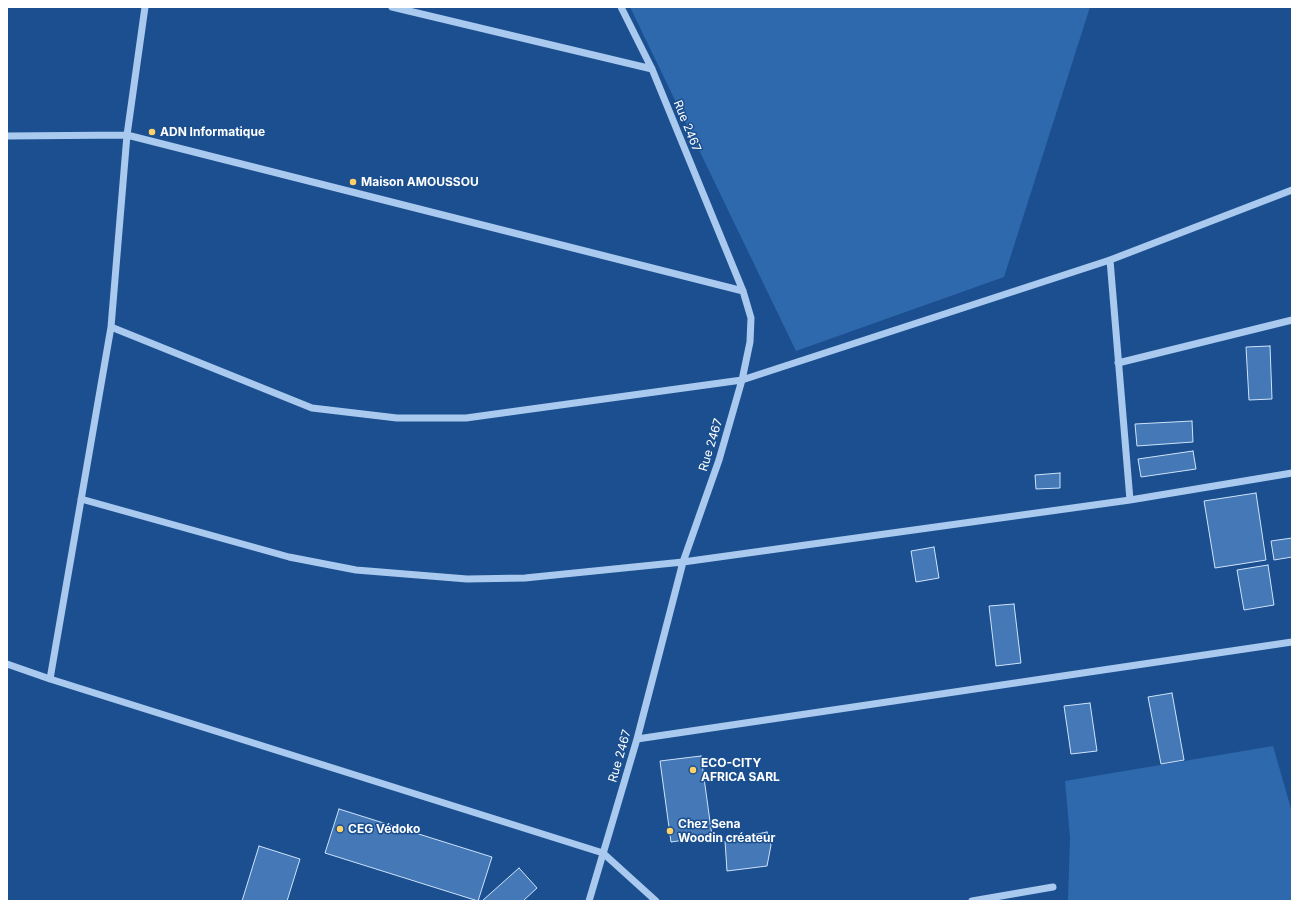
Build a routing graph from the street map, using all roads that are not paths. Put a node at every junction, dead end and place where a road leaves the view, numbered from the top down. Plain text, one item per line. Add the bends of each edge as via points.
1 (145, 7) edge
2 (392, 7) edge
3 (621, 7) edge
4 (652, 69) junction
5 (127, 135) junction
6 (7, 136) edge
7 (1292, 190) edge
8 (1110, 260) junction
9 (742, 291) junction
10 (1292, 320) edge
11 (111, 327) junction
12 (1118, 363) junction
13 (742, 380) junction
14 (1292, 473) edge
15 (81, 500) junction
16 (1130, 500) junction
17 (683, 562) junction
18 (1292, 642) edge
19 (7, 664) edge
20 (50, 679) junction
21 (637, 739) junction
22 (603, 853) junction
23 (1052, 887) dead end
24 (589, 901) edge
25 (656, 901) edge
26 (972, 901) edge

1 - 5 street
2 - 4 street
3 - 4 street, Rue 2467
4 - 9 street, Rue 2467
5 - 6 street
5 - 9 street
5 - 11 street
7 - 8 street
8 - 12 street
8 - 13 street
9 - 13 street, Rue 2467 via 750,318 750,342
10 - 12 street
11 - 13 street via 312,408 397,418 466,418
11 - 15 street
12 - 16 street
13 - 17 street, Rue 2467
14 - 16 street
15 - 17 street via 289,557 356,570 467,579 525,578
15 - 20 street
16 - 17 street
17 - 21 street, Rue 2467
18 - 21 street
19 - 20 street
20 - 22 street
21 - 22 street, Rue 2467
22 - 24 street, Rue 2467
22 - 25 street
23 - 26 street

